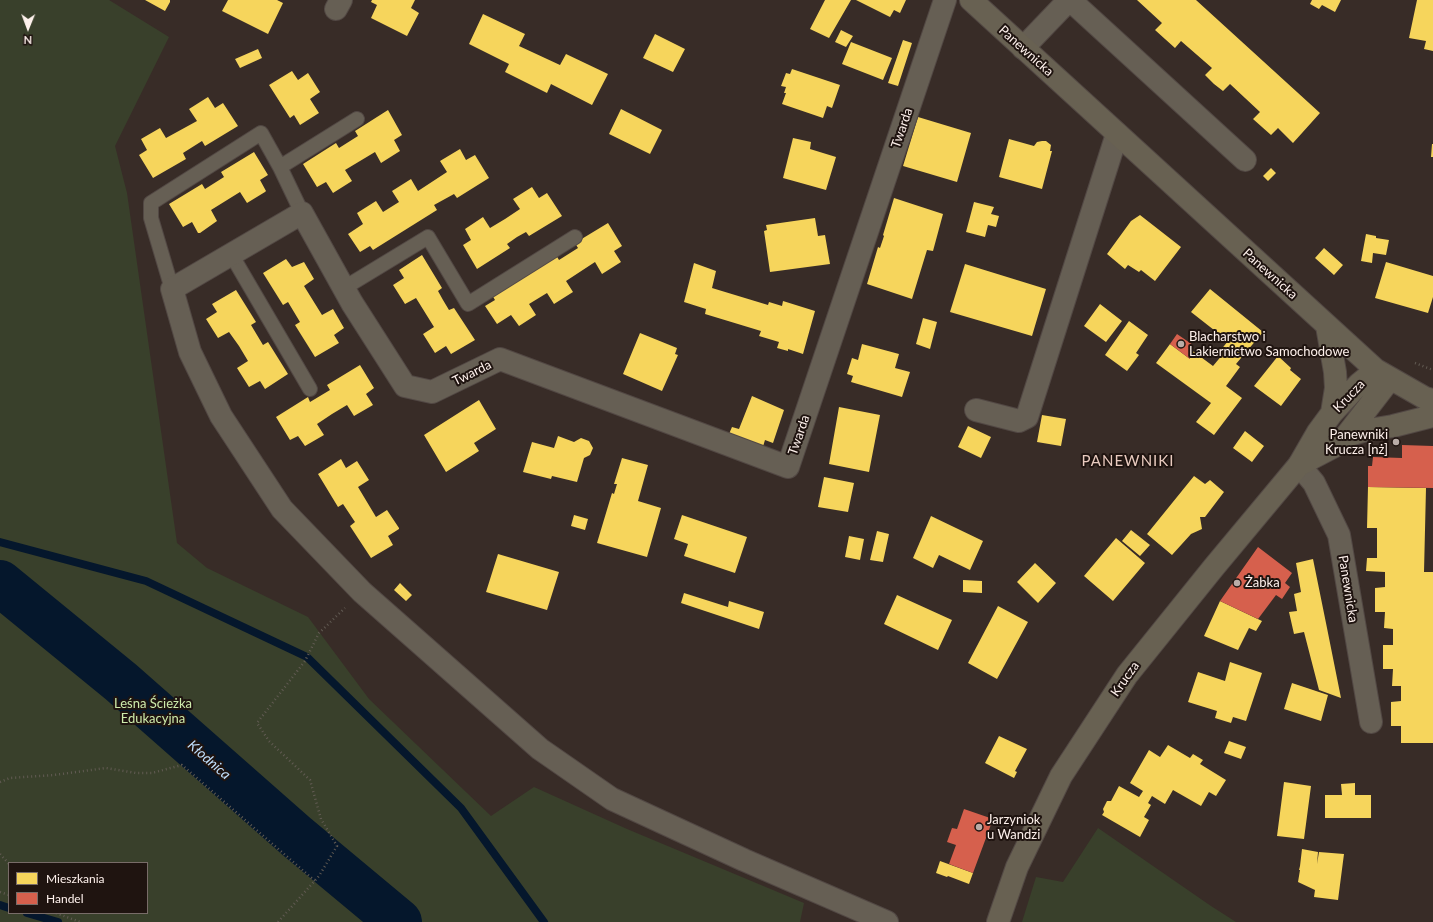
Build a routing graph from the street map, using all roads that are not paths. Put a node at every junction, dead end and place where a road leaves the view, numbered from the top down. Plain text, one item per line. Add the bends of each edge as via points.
1 (945, 0) edge
2 (971, 0) edge
3 (1069, 0) edge
4 (1023, 48) junction
5 (357, 119) dead end
6 (1117, 134) junction
7 (1245, 160) dead end
8 (280, 167) junction
9 (302, 213) junction
10 (575, 237) dead end
11 (231, 254) junction
12 (344, 288) junction
13 (172, 289) junction
14 (1327, 326) junction
15 (1383, 374) junction
16 (310, 390) dead end
17 (1433, 400) edge
18 (976, 410) dead end
19 (1332, 413) junction
20 (1433, 416) edge
21 (1346, 436) junction
22 (1299, 465) junction
23 (1371, 722) dead end
24 (887, 922) edge
25 (998, 922) edge

1 - 12 street, Twarda via 788,467 500,359 432,392 405,386
2 - 4 street, Panewnicka
3 - 4 street
3 - 7 street
4 - 6 street, Panewnicka
5 - 8 lane
6 - 14 street, Panewnicka
6 - 18 street via 1027,417 1019,420
8 - 9 lane
8 - 13 lane via 261,133 151,203 151,218
9 - 11 street
9 - 12 street, Twarda
10 - 12 lane via 468,304 428,237
11 - 13 street
11 - 16 lane
13 - 24 street via 190,352 221,416 282,509 361,590 540,749 612,799
14 - 15 street, Panewnicka
14 - 19 street via 1336,388
15 - 17 street, Panewnicka
15 - 19 street, Krucza via 1359,384
15 - 21 street, Krucza
19 - 22 street, Krucza
20 - 21 street
21 - 22 street, Krucza via 1336,445
22 - 23 street, Panewnicka via 1314,483 1339,535
22 - 25 street, Krucza via 1127,674 1061,776 1017,867

